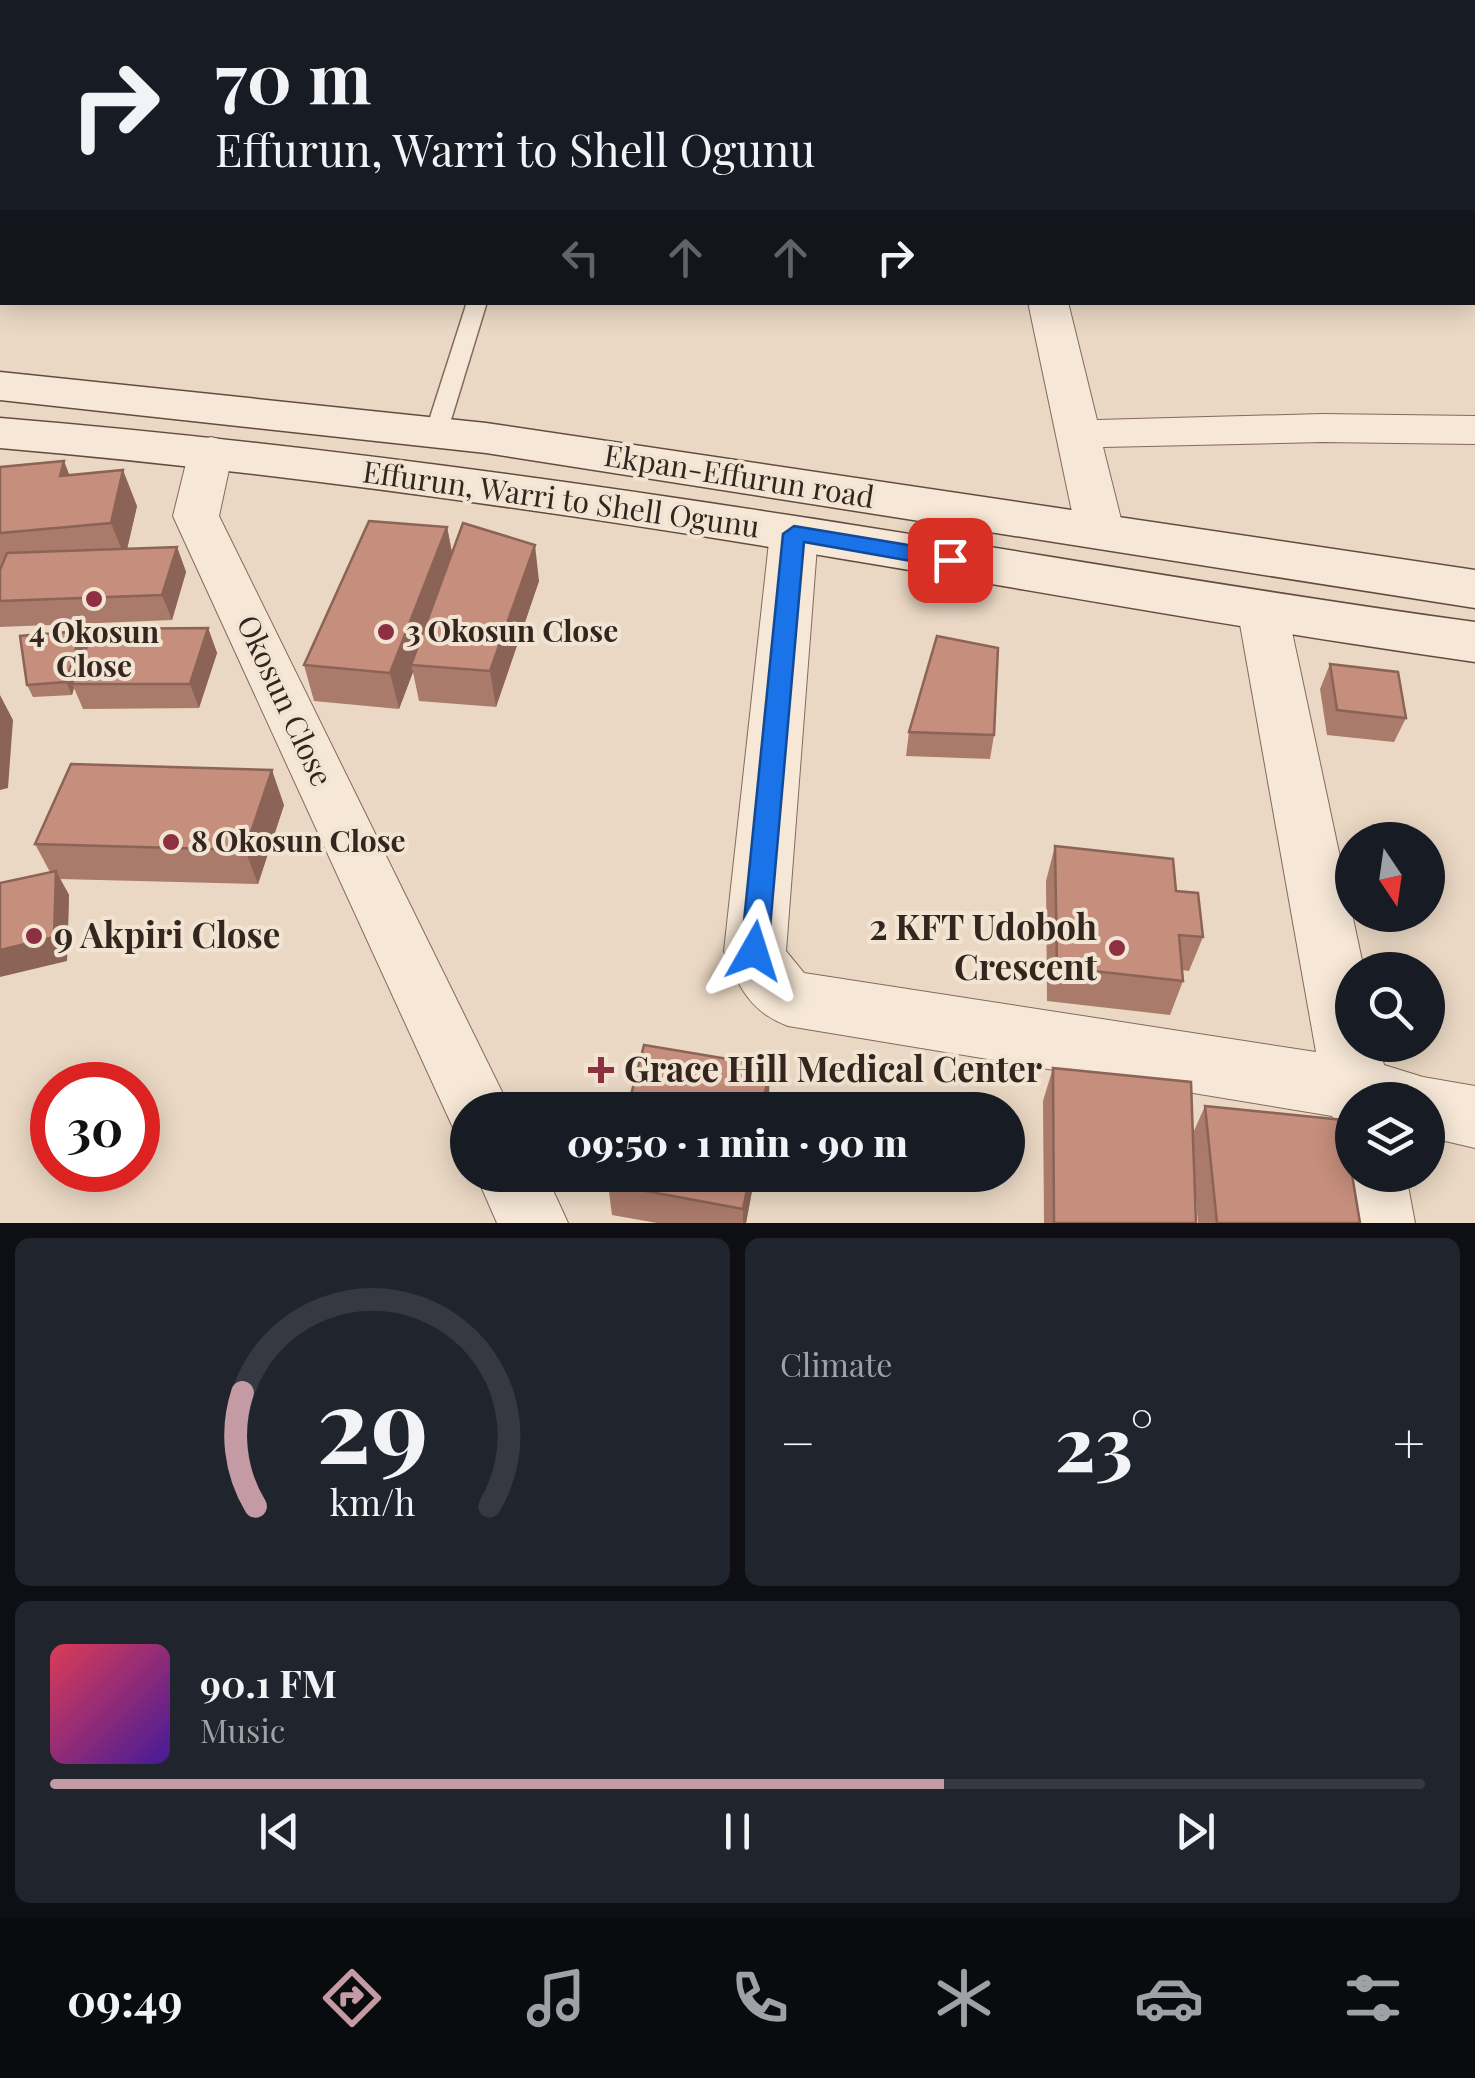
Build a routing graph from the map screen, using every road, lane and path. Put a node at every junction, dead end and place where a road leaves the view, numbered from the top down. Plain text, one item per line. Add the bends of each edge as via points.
1 (475, 305) edge
2 (1049, 305) edge
3 (0, 386) edge
4 (1475, 430) edge
5 (0, 433) edge
6 (436, 433) junction
7 (1078, 434) junction
8 (211, 450) junction
9 (1100, 531) junction
10 (794, 534) junction
11 (1475, 589) edge
12 (1263, 613) junction
13 (1475, 642) edge
14 (1369, 1082) edge
15 (1335, 1090) edge
16 (469, 1092) edge
17 (1445, 1110) edge
18 (1475, 1116) edge
19 (518, 1192) edge
20 (1375, 1192) edge
21 (533, 1223) edge
22 (1380, 1223) edge

1 - 6 lane
2 - 7 street
3 - 6 main road, Ekpan-Effurun road
4 - 7 street
5 - 8 main road, Effurun, Warri to Shell Ogunu
6 - 9 main road, Ekpan-Effurun road
7 - 9 street
8 - 10 main road, Effurun, Warri to Shell Ogunu
8 - 16 street, Okosun Close via 196,516
9 - 11 main road, Ekpan-Effurun road
10 - 12 main road, Effurun, Warri to Shell Ogunu
10 - 15 street via 754,951 767,979 788,998
12 - 13 main road, Effurun, Warri to Shell Ogunu
12 - 14 street
17 - 18 street
19 - 21 street
20 - 22 street

